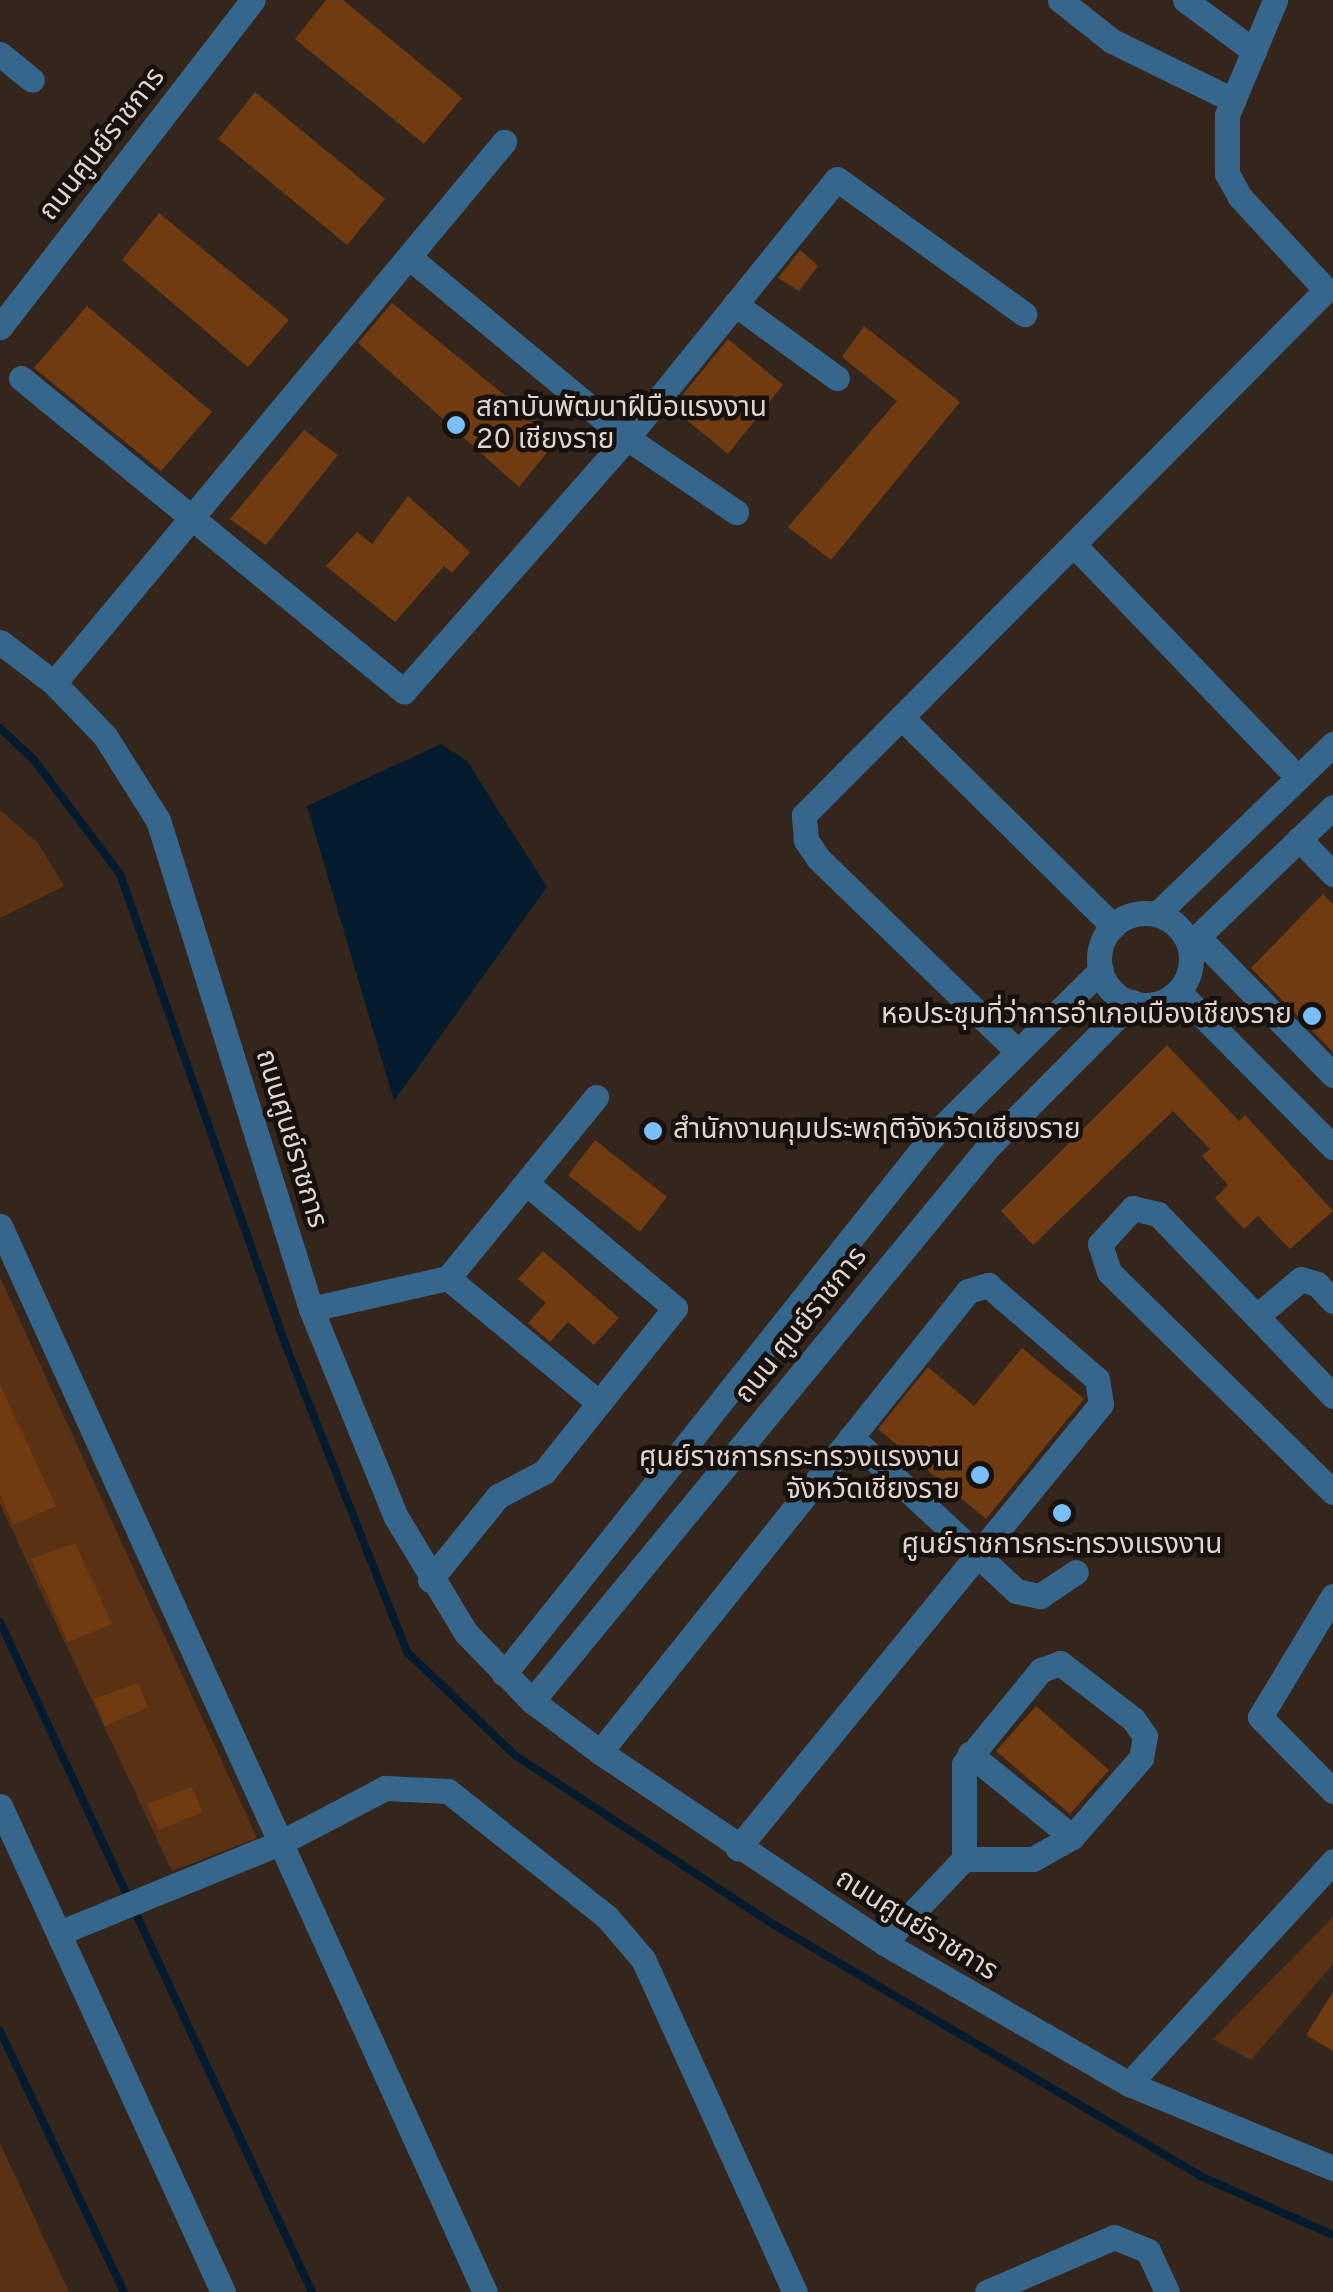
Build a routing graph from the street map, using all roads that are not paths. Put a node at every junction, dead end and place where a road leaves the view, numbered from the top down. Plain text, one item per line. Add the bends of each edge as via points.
1 (254, 0) edge
2 (1060, 0) edge
3 (1185, 0) edge
4 (1275, 0) edge
5 (1254, 50) junction
6 (0, 54) edge
7 (32, 80) dead end
8 (1233, 100) junction
9 (504, 142) dead end
10 (410, 258) junction
11 (1329, 294) edge
12 (735, 304) junction
13 (1024, 314) dead end
14 (0, 327) edge
15 (21, 378) dead end
16 (837, 378) dead end
17 (627, 438) junction
18 (736, 512) dead end
19 (192, 518) junction
20 (1074, 545) junction
21 (0, 642) edge
22 (54, 684) junction
23 (900, 717) junction
24 (1333, 744) edge
25 (1286, 765) dead end
26 (1333, 806) edge
27 (1300, 839) junction
28 (1333, 874) edge
29 (1157, 914) junction
30 (1112, 926) junction
31 (1193, 941) junction
32 (1100, 970) junction
33 (1178, 990) junction
34 (1132, 1002) junction
35 (1016, 1050) junction
36 (1333, 1075) edge
37 (596, 1097) dead end
38 (1333, 1147) edge
39 (526, 1183) junction
40 (0, 1226) edge
41 (448, 1278) junction
42 (1333, 1302) edge
43 (311, 1308) junction
44 (1257, 1316) junction
45 (1333, 1396) edge
46 (598, 1404) junction
47 (851, 1437) junction
48 (1333, 1492) edge
49 (977, 1554) junction
50 (1076, 1572) dead end
51 (430, 1580) junction
52 (1333, 1596) edge
53 (504, 1674) junction
54 (532, 1701) junction
55 (600, 1752) junction
56 (970, 1754) junction
57 (1333, 1791) edge
58 (0, 1806) edge
59 (1072, 1837) junction
60 (280, 1842) junction
61 (738, 1848) junction
62 (964, 1859) junction
63 (1333, 1861) edge
64 (59, 1933) junction
65 (884, 1943) junction
66 (1129, 2084) junction
67 (1333, 2168) edge
68 (223, 2292) edge
69 (485, 2292) edge
70 (795, 2292) edge
71 (987, 2292) edge
72 (1167, 2292) edge

1 - 14 street, ถนนศูนย์ราชการ
2 - 8 street via 1112,41
3 - 5 street
4 - 5 street
5 - 8 street
6 - 7 street
8 - 11 street via 1223,143 1226,174 1240,198
9 - 10 street
10 - 17 street
10 - 19 street
11 - 20 street
12 - 13 street via 838,179
12 - 16 street
12 - 17 street
15 - 19 street
17 - 18 street
17 - 19 street via 404,691
19 - 22 street
20 - 23 street
20 - 25 street
21 - 22 street, ถนนศูนย์ราชการ
22 - 43 street, ถนนศูนย์ราชการ via 104,736 158,820
23 - 30 street
23 - 35 street via 820,794 804,815 806,840
24 - 29 street
26 - 27 street
27 - 28 street
27 - 31 street
29 - 30 street via 1141,913
29 - 31 street
30 - 32 street via 1099,954
31 - 33 street via 1190,970
31 - 36 street
32 - 34 street
32 - 35 street
33 - 34 street via 1156,1003
33 - 38 street
34 - 54 street, ถนน ศูนย์ราชการ via 987,1148
35 - 53 street via 931,1138
37 - 39 street
39 - 41 street
39 - 46 street via 675,1308
40 - 60 street
41 - 43 street
41 - 46 street
42 - 44 street via 1317,1284 1301,1279
43 - 51 street, ถนนศูนย์ราชการ via 396,1517
44 - 45 street
44 - 48 street via 1145,1207 1133,1208 1100,1244 1109,1272
46 - 51 street via 544,1472 498,1496
47 - 49 street
47 - 49 street via 968,1291 988,1285 1097,1379 1101,1404
47 - 55 street
49 - 50 street via 1028,1595 1054,1591
49 - 61 street
51 - 53 street, ถนนศูนย์ราชการ
52 - 57 street via 1260,1717
53 - 54 street, ถนนศูนย์ราชการ
54 - 55 street, ถนนศูนย์ราชการ
55 - 61 street, ถนนศูนย์ราชการ
56 - 59 street
56 - 59 street via 1050,1664 1060,1663 1117,1707 1142,1730 1141,1758
56 - 62 street via 961,1774
58 - 64 street
59 - 62 street via 1046,1856
60 - 64 street
60 - 69 street
60 - 70 street via 385,1788 448,1791 607,1917 642,1959
61 - 65 street, ถนนศูนย์ราชการ
62 - 65 street
63 - 66 street
64 - 68 street
65 - 66 street, ถนนศูนย์ราชการ
66 - 67 street, ถนนศูนย์ราชการ
71 - 72 street via 1114,2237 1148,2251

